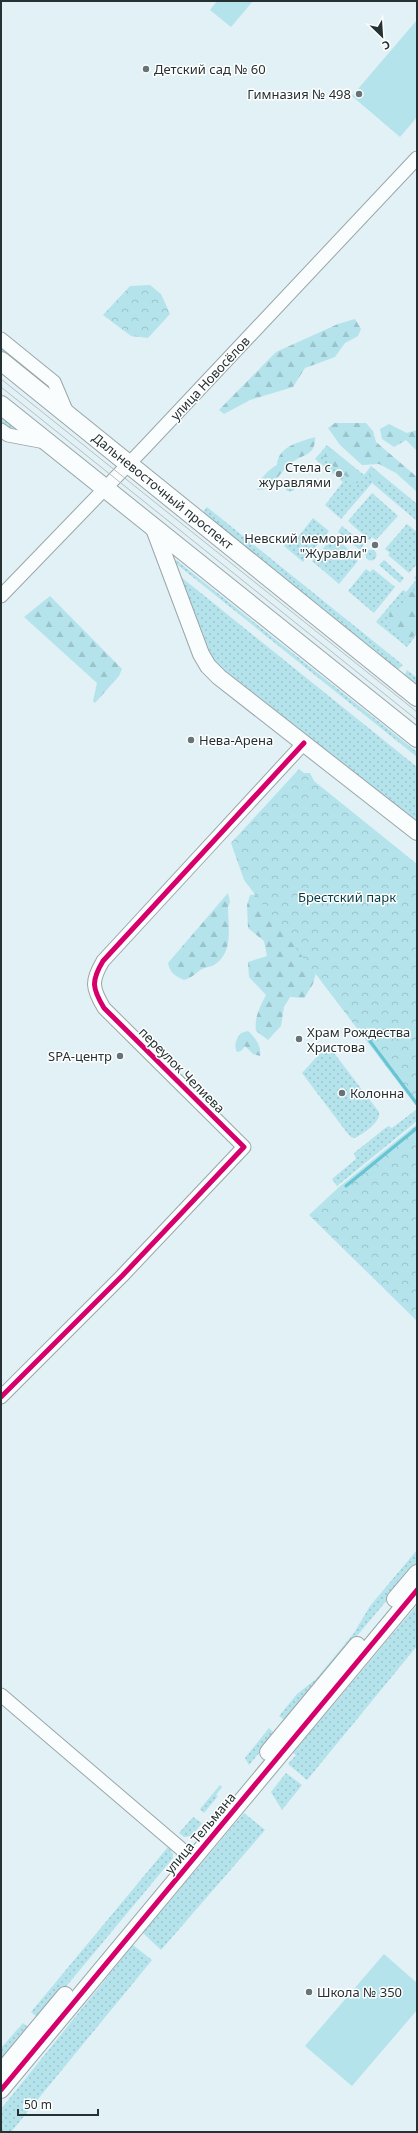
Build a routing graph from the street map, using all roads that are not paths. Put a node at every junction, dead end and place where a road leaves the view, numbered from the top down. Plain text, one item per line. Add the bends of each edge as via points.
1 (417, 158) edge
2 (1, 339) edge
3 (1, 361) edge
4 (1, 405) edge
5 (69, 416) junction
6 (1, 430) edge
7 (48, 442) junction
8 (129, 464) junction
9 (104, 487) junction
10 (153, 526) junction
11 (1, 596) edge
12 (417, 697) edge
13 (417, 738) edge
14 (304, 744) junction
15 (417, 832) edge
16 (1, 1397) edge
17 (417, 1573) edge
18 (417, 1590) edge
19 (1, 1695) edge
20 (189, 1856) junction
21 (1, 2072) edge
22 (1, 2090) edge

1 - 8 street, улица Новосёлов
2 - 5 street via 54,382
3 - 5 main road, Дальневосточный проспект
4 - 7 main road
5 - 8 main road, Дальневосточный проспект
6 - 7 street via 8,435
7 - 9 main road
8 - 9 street, улица Новосёлов
8 - 12 main road, Дальневосточный проспект
9 - 10 main road
9 - 11 street, улица Новосёлов
10 - 13 main road
10 - 14 street via 208,666
14 - 15 street
14 - 16 street, переулок Челиева via 103,961 95,974 94,985 104,1008 244,1147 122,1276
17 - 20 street, улица Тельмана
18 - 20 street, улица Тельмана
19 - 20 street
20 - 21 street, улица Тельмана
20 - 22 street, улица Тельмана

